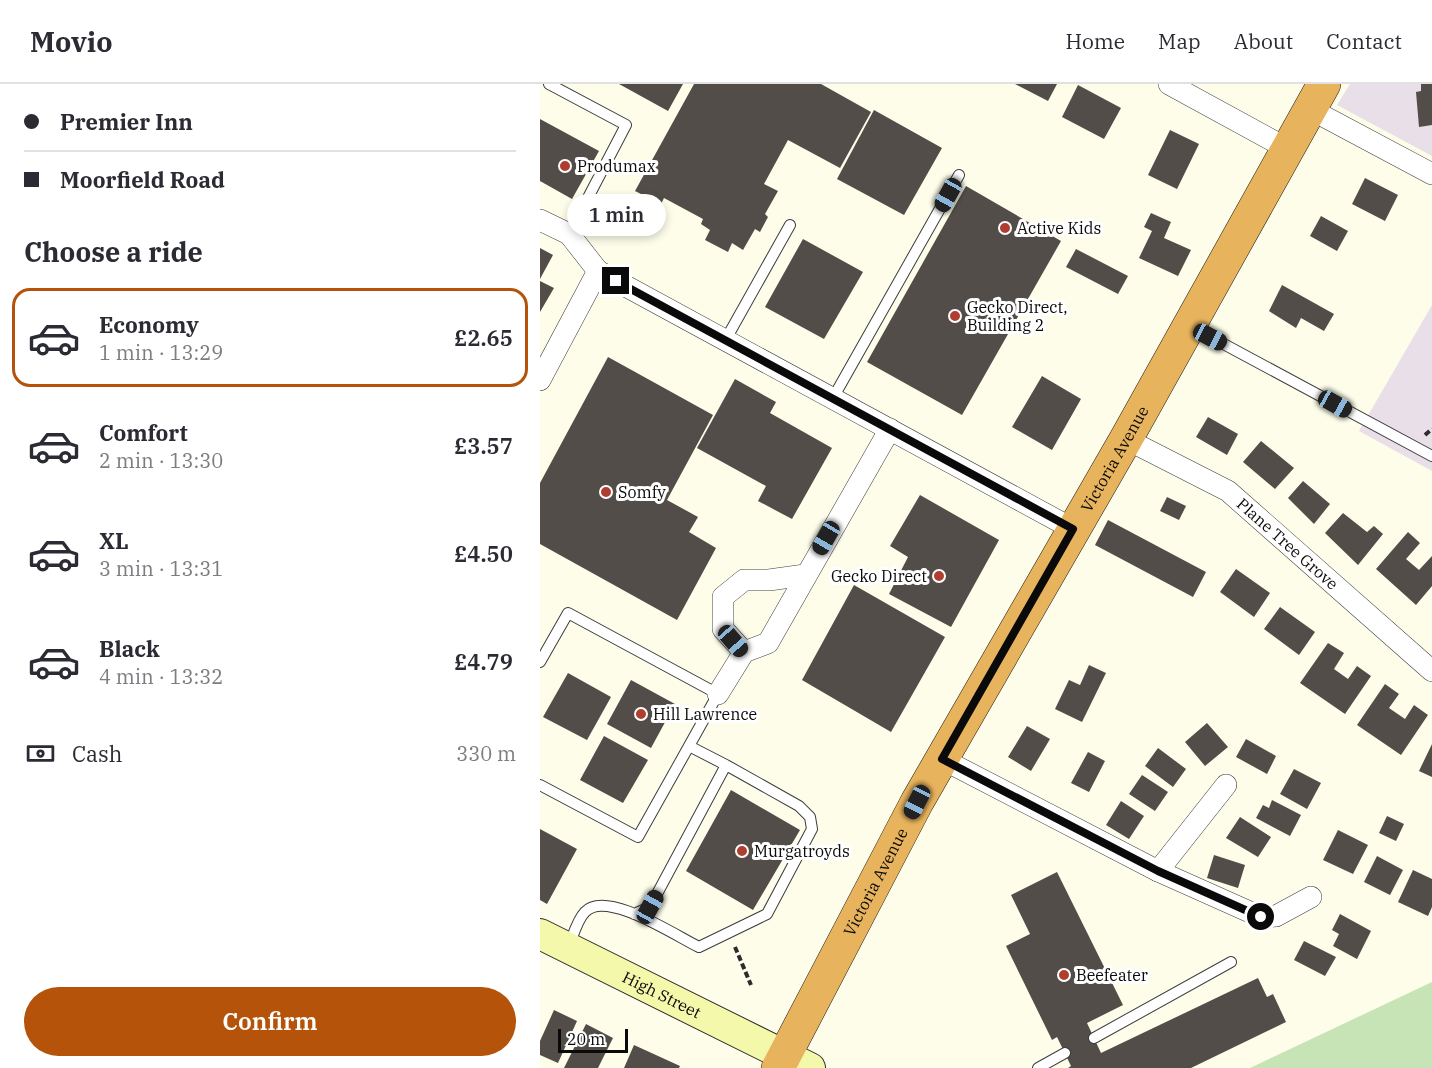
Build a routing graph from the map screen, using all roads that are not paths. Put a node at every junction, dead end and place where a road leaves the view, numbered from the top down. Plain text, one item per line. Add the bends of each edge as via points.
1 (549, 84) edge
2 (1169, 84) edge
3 (1317, 97) edge
4 (1288, 149) junction
5 (1432, 174) edge
6 (959, 175) dead end
7 (540, 220) edge
8 (790, 225) dead end
9 (569, 234) junction
10 (598, 271) junction
11 (1189, 326) junction
12 (726, 339) junction
13 (540, 380) edge
14 (833, 398) junction
15 (890, 429) junction
16 (1126, 439) junction
17 (1432, 456) edge
18 (1073, 529) junction
19 (805, 574) junction
20 (744, 652) junction
21 (542, 656) edge
22 (1432, 671) edge
23 (718, 694) junction
24 (689, 747) junction
25 (942, 759) junction
26 (726, 765) junction
27 (540, 785) edge
28 (1226, 785) dead end
29 (1158, 871) junction
30 (1311, 897) dead end
31 (634, 914) junction
32 (540, 934) edge
33 (567, 949) junction
34 (1231, 962) dead end
35 (1094, 1038) dead end
36 (1065, 1053) dead end
37 (791, 1064) edge
38 (1038, 1068) edge

1 - 9 lane via 626,125
2 - 4 street
3 - 4 highway, Victoria Avenue
3 - 5 street
4 - 11 highway, Victoria Avenue
6 - 14 lane
7 - 9 street
8 - 12 lane
9 - 10 street
10 - 12 street
10 - 13 street
11 - 16 highway, Victoria Avenue
11 - 17 lane
12 - 14 street
14 - 15 street
15 - 18 street
15 - 19 street
16 - 18 highway, Victoria Avenue
16 - 22 street, Plane Tree Grove via 1228,491
18 - 25 highway, Victoria Avenue
19 - 20 street via 768,643
19 - 20 street via 744,580 723,597 723,629
20 - 23 street
21 - 23 lane via 568,613
23 - 24 lane
24 - 26 lane
24 - 27 lane via 638,837
25 - 29 street
25 - 37 highway, Victoria Avenue
26 - 31 lane via 650,907
26 - 31 lane via 799,806 810,817 812,829 767,914 699,947
28 - 29 street
29 - 30 street via 1261,917 1276,916
31 - 33 lane via 615,906 597,905 585,912
32 - 33 street, High Street
33 - 37 street, High Street
34 - 35 lane
36 - 38 lane

